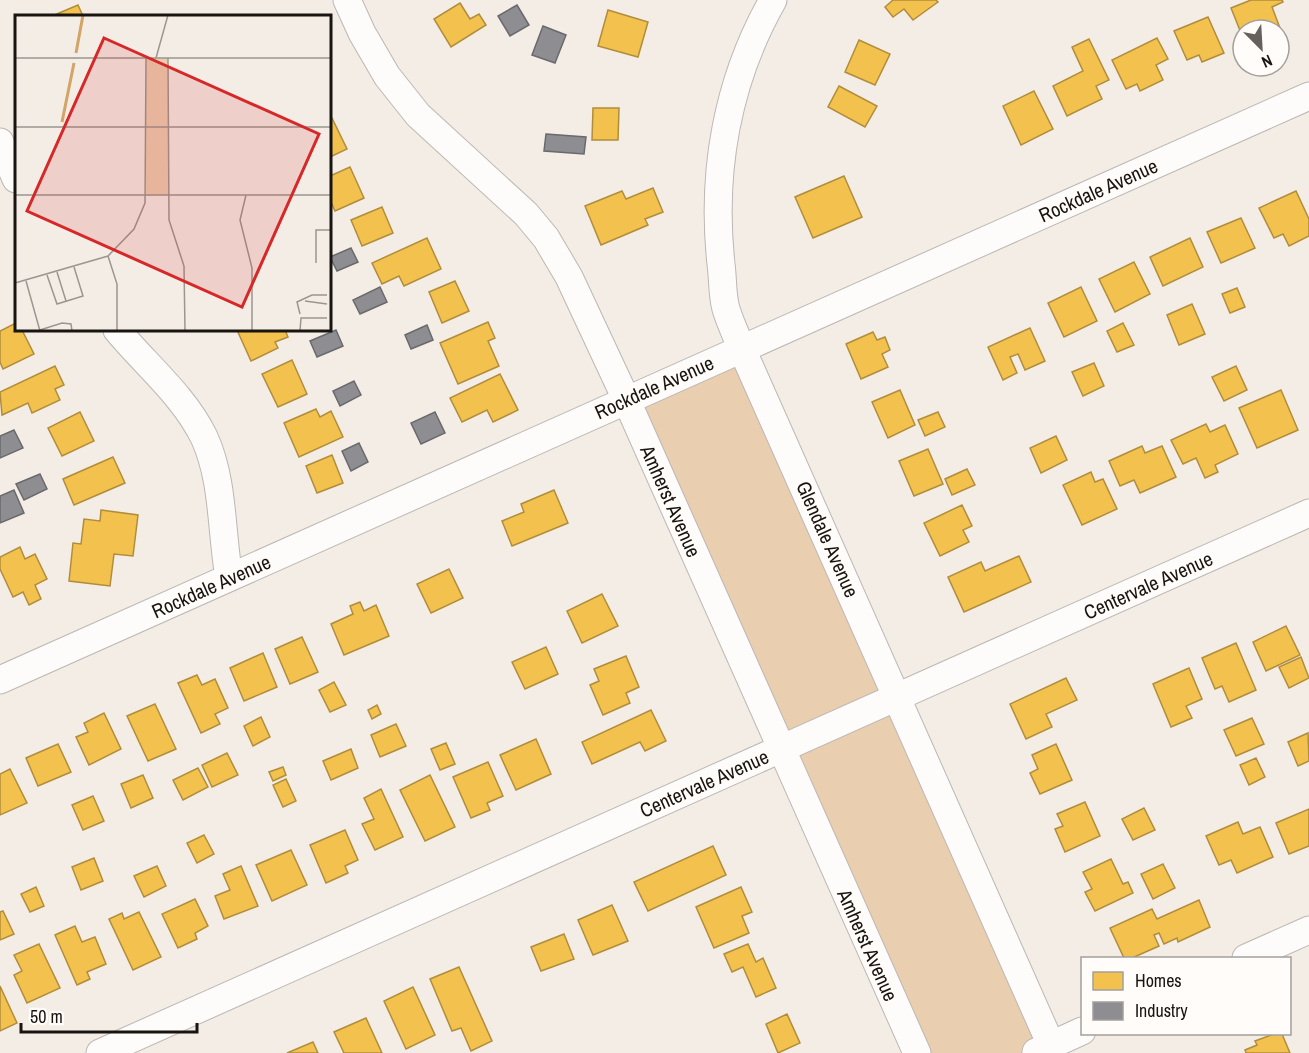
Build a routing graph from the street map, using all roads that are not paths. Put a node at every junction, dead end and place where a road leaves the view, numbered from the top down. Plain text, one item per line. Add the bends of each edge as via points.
1 (347, 0) edge
2 (773, 0) edge
3 (1309, 96) edge
4 (0, 142) edge
5 (15, 177) edge
6 (119, 332) edge
7 (741, 347) junction
8 (626, 399) junction
9 (1309, 513) edge
10 (229, 577) junction
11 (0, 680) edge
12 (898, 696) junction
13 (780, 749) junction
14 (1309, 930) edge
15 (1248, 957) edge
16 (1081, 1033) edge
17 (1043, 1049) edge
18 (100, 1053) edge
19 (917, 1053) edge

1 - 8 street, Amherst Avenue via 387,76 418,115 504,191 546,238 569,277
2 - 7 street, Glendale Avenue via 744,62 721,151 717,197 719,248 726,307
3 - 7 street, Rockdale Avenue
4 - 5 street
6 - 10 street via 172,391 204,438 215,471
7 - 8 street, Rockdale Avenue
7 - 12 street, Glendale Avenue
8 - 10 street, Rockdale Avenue
8 - 13 street, Amherst Avenue
9 - 12 street, Centervale Avenue
10 - 11 street, Rockdale Avenue
12 - 13 street, Centervale Avenue
12 - 17 street, Glendale Avenue
13 - 18 street, Centervale Avenue
13 - 19 street, Amherst Avenue
14 - 15 street
16 - 17 street

